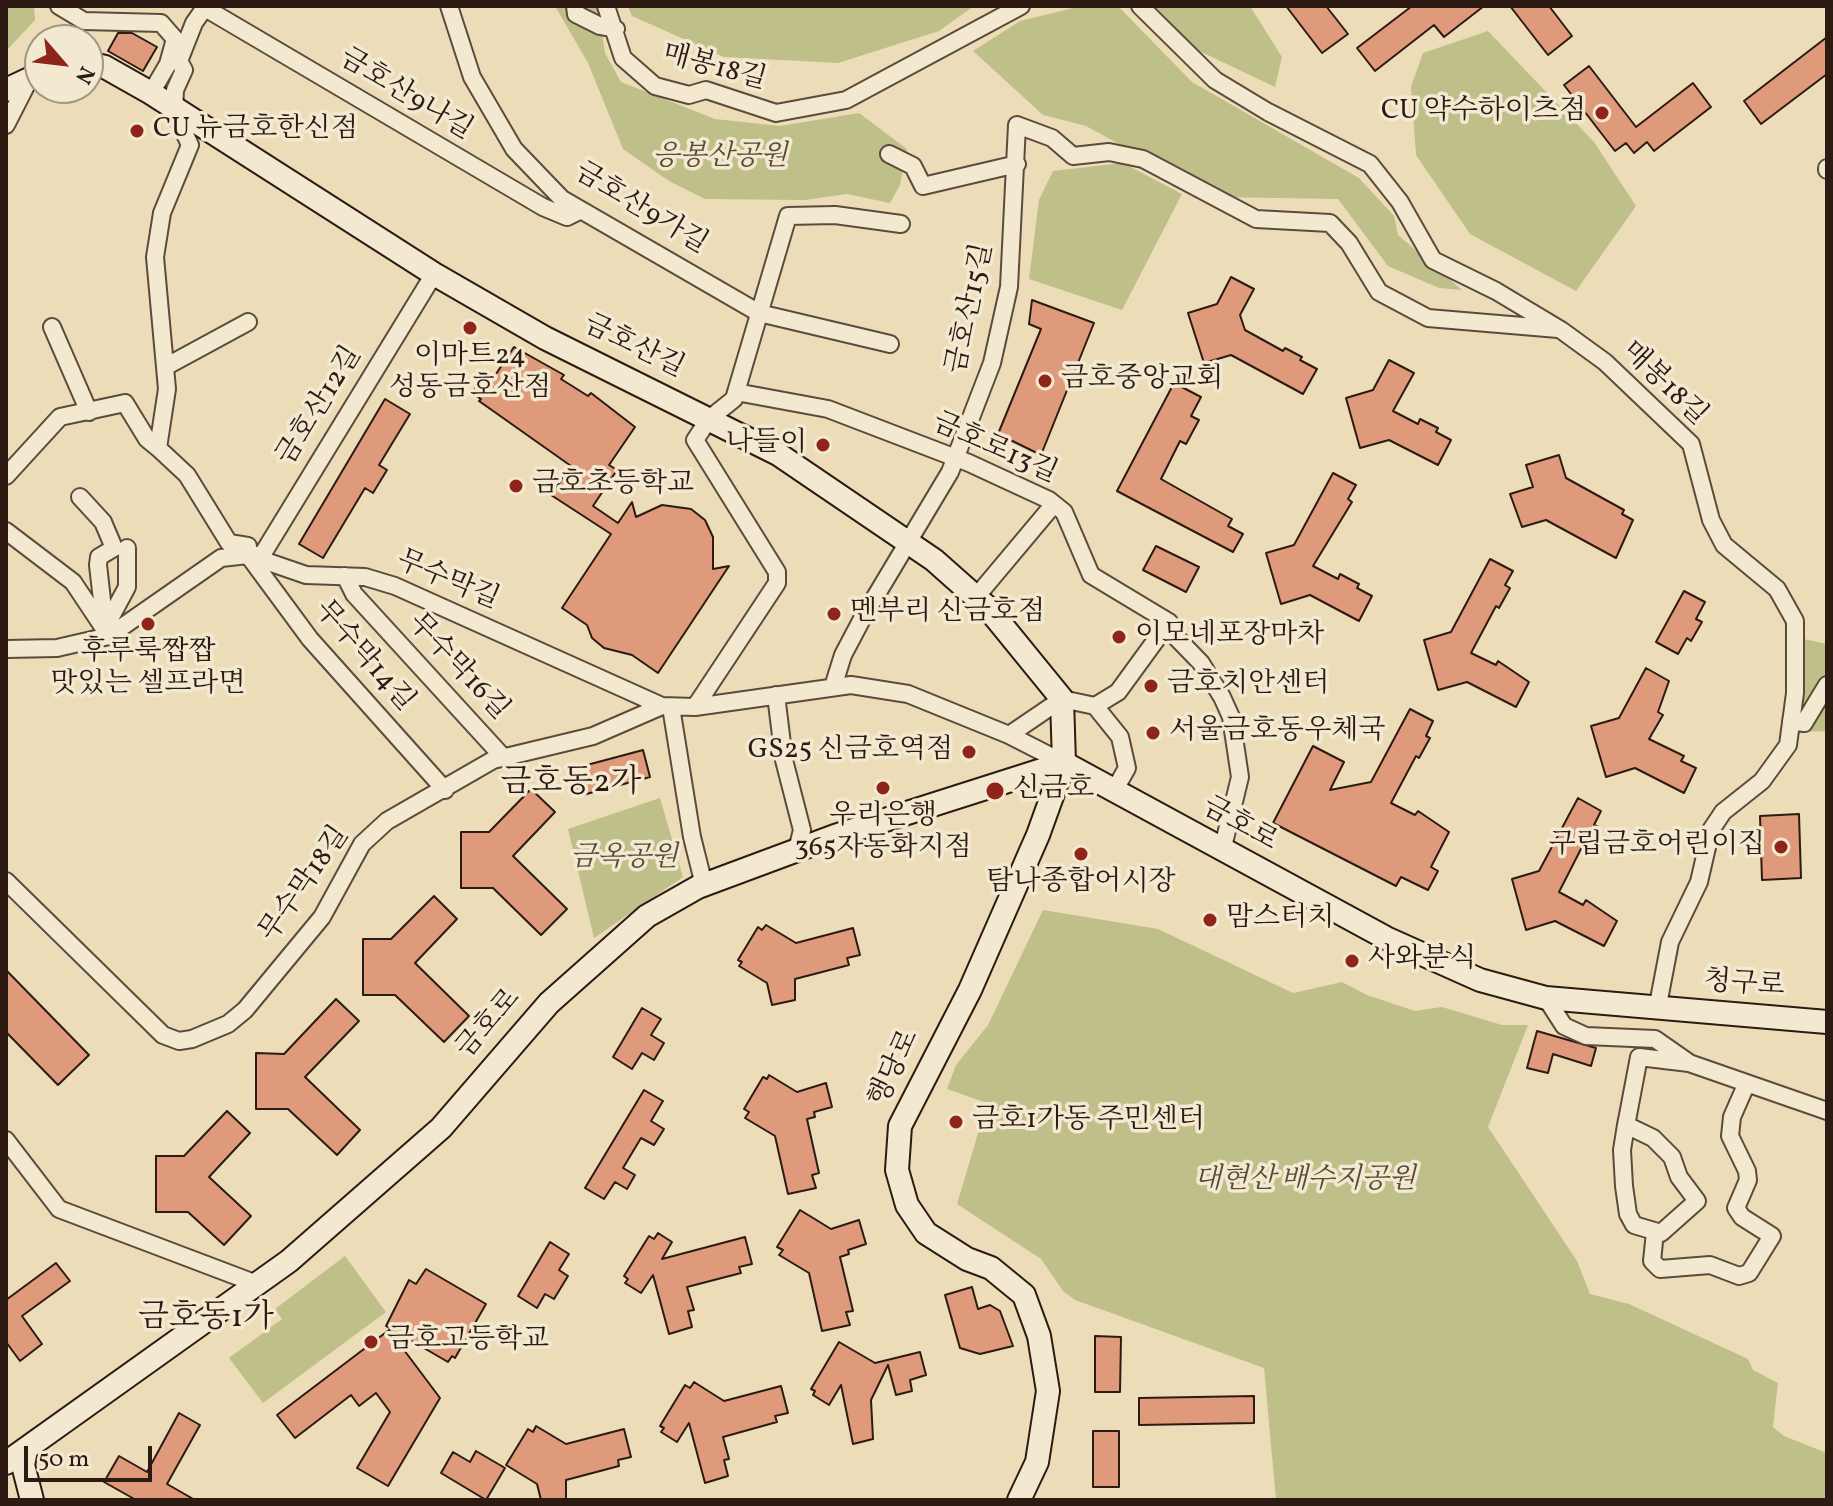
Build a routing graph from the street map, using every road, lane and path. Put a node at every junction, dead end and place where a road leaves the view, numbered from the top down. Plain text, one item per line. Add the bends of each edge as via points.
1 (59, 6) edge
2 (449, 6) edge
3 (575, 6) edge
4 (606, 6) edge
5 (1021, 6) edge
6 (1140, 6) edge
7 (206, 7) edge
8 (616, 29) junction
9 (104, 67) edge
10 (151, 93) junction
11 (24, 94) edge
12 (174, 110) junction
13 (6, 125) edge
14 (889, 154) dead end
15 (1017, 164) junction
16 (581, 210) junction
17 (901, 224) dead end
18 (434, 274) junction
19 (759, 313) junction
20 (248, 322) dead end
21 (52, 327) dead end
22 (1561, 330) junction
23 (890, 344) dead end
24 (165, 367) junction
25 (736, 392) junction
26 (89, 412) junction
27 (709, 419) junction
28 (158, 448) junction
29 (956, 458) junction
30 (6, 476) edge
31 (80, 497) dead end
32 (1054, 504) junction
33 (6, 531) edge
34 (909, 543) junction
35 (127, 548) dead end
36 (248, 555) junction
37 (345, 576) junction
38 (976, 597) junction
39 (1169, 622) junction
40 (104, 628) junction
41 (6, 649) edge
42 (1827, 685) edge
43 (833, 687) junction
44 (776, 695) junction
45 (1062, 699) junction
46 (1095, 706) junction
47 (667, 707) junction
48 (695, 707) junction
49 (1791, 721) junction
50 (1009, 735) junction
51 (503, 757) junction
52 (1064, 763) junction
53 (445, 790) junction
54 (1114, 791) junction
55 (797, 850) junction
56 (1222, 851) junction
57 (6, 881) edge
58 (704, 885) junction
59 (1546, 998) junction
60 (1657, 1010) junction
61 (1827, 1022) edge
62 (1689, 1063) junction
63 (1746, 1085) junction
64 (1827, 1111) edge
65 (1626, 1125) junction
66 (6, 1140) edge
67 (1658, 1232) junction
68 (257, 1284) junction
69 (26, 1450) junction
70 (6, 1463) edge
71 (32, 1500) edge
72 (1019, 1500) edge

1 - 10 street via 84,21 161,23 175,39
2 - 16 street, 금호산9가길 via 472,77 514,149 562,199
3 - 8 street via 576,14
4 - 8 street, 매봉18길
5 - 8 street, 매봉18길 via 846,100 776,113 706,90 689,95 655,86 623,58
6 - 22 street, 매봉18길 via 1215,80 1370,164 1400,202 1433,260
7 - 12 street via 179,61 184,70
7 - 16 street, 금호산9나길 via 543,207 567,217
9 - 10 street, 금호산길
10 - 12 street, 금호산길
11 - 13 street
12 - 18 street, 금호산길
12 - 24 street via 190,145 162,213 155,257
14 - 15 street via 913,166 923,186
15 - 22 street, 금호산15길 via 1017,125 1052,138 1073,156 1109,152 1143,159 1256,219 1330,223 1379,292 1428,318
15 - 29 street, 금호산15길 via 1009,287 992,363
16 - 19 street, 금호산9가길
17 - 19 street via 835,215 788,216
18 - 27 street, 금호산길 via 545,338
18 - 36 street, 금호산12길 via 262,555
19 - 23 street, 금호산9가길
19 - 25 street
20 - 24 street
21 - 26 street
22 - 49 street, 매봉18길 via 1605,362 1691,444 1711,520 1724,545 1777,589 1795,621
24 - 28 street
25 - 27 street
25 - 29 street, 금호로13길 via 828,409
26 - 28 street via 125,403
26 - 30 street via 60,417
27 - 34 street, 금호산길 via 778,454
27 - 48 street via 695,440 777,572 777,583
28 - 36 street via 187,475 229,543 248,546
29 - 32 street, 금호로13길
29 - 34 street, 금호산15길
31 - 40 street via 103,522 114,548 99,557
32 - 38 street
32 - 39 street, 금호로13길 via 1064,512 1091,575
33 - 40 street via 73,582
34 - 38 street, 금호산길
34 - 43 street via 843,655
35 - 40 street via 127,587
36 - 37 street, 무수막길 via 306,575
36 - 40 street via 221,558
36 - 53 street, 무수막14길 via 310,639
37 - 47 street, 무수막길 via 395,586
37 - 51 street, 무수막16길 via 354,594
38 - 45 street, 금호산길
39 - 46 street via 1118,692
39 - 56 street, 금호로13길 via 1170,631 1201,663 1231,717 1240,777
40 - 41 street via 57,648
42 - 49 street via 1804,723
43 - 44 street, 무수막길
43 - 50 street, 무수막길 via 908,694
44 - 48 street, 무수막길
44 - 55 street via 784,760 802,830
45 - 46 street
45 - 50 street
45 - 52 street
46 - 54 street via 1120,737 1127,768
47 - 48 street, 무수막길
47 - 51 street, 무수막18길 via 593,736
47 - 58 street
49 - 60 street, 매봉18길 via 1788,745 1762,781 1723,812 1711,830 1699,882 1670,942
50 - 52 street, 무수막길
51 - 53 street, 무수막18길
52 - 54 street, 금호로
52 - 55 street, 금호로
52 - 72 street, 행당로 via 990,947 900,1126 897,1170 907,1205 926,1233 991,1268 1024,1295 1039,1336 1048,1391 1037,1462
53 - 57 street, 무수막18길 via 429,794 387,821 362,844 322,917 245,1010 228,1024 192,1039 163,1035
54 - 56 street, 금호로
55 - 58 street, 금호로
56 - 59 street, 금호로 via 1398,944 1480,980
58 - 68 street, 금호로 via 647,916 549,1003 441,1128
59 - 60 street, 금호로
59 - 62 street via 1564,1026 1586,1036 1655,1039
60 - 61 street, 청구로
62 - 63 street
62 - 65 street via 1639,1057
63 - 64 street
63 - 67 street via 1730,1136 1748,1180 1736,1208 1772,1236 1749,1273 1739,1276 1710,1265 1660,1269 1652,1261
65 - 67 street via 1622,1150 1628,1214 1634,1225
65 - 67 street via 1653,1138 1672,1157 1697,1201
66 - 68 street via 59,1209
68 - 69 street, 금호로
69 - 70 street, 금호로
69 - 71 street via 23,1465

